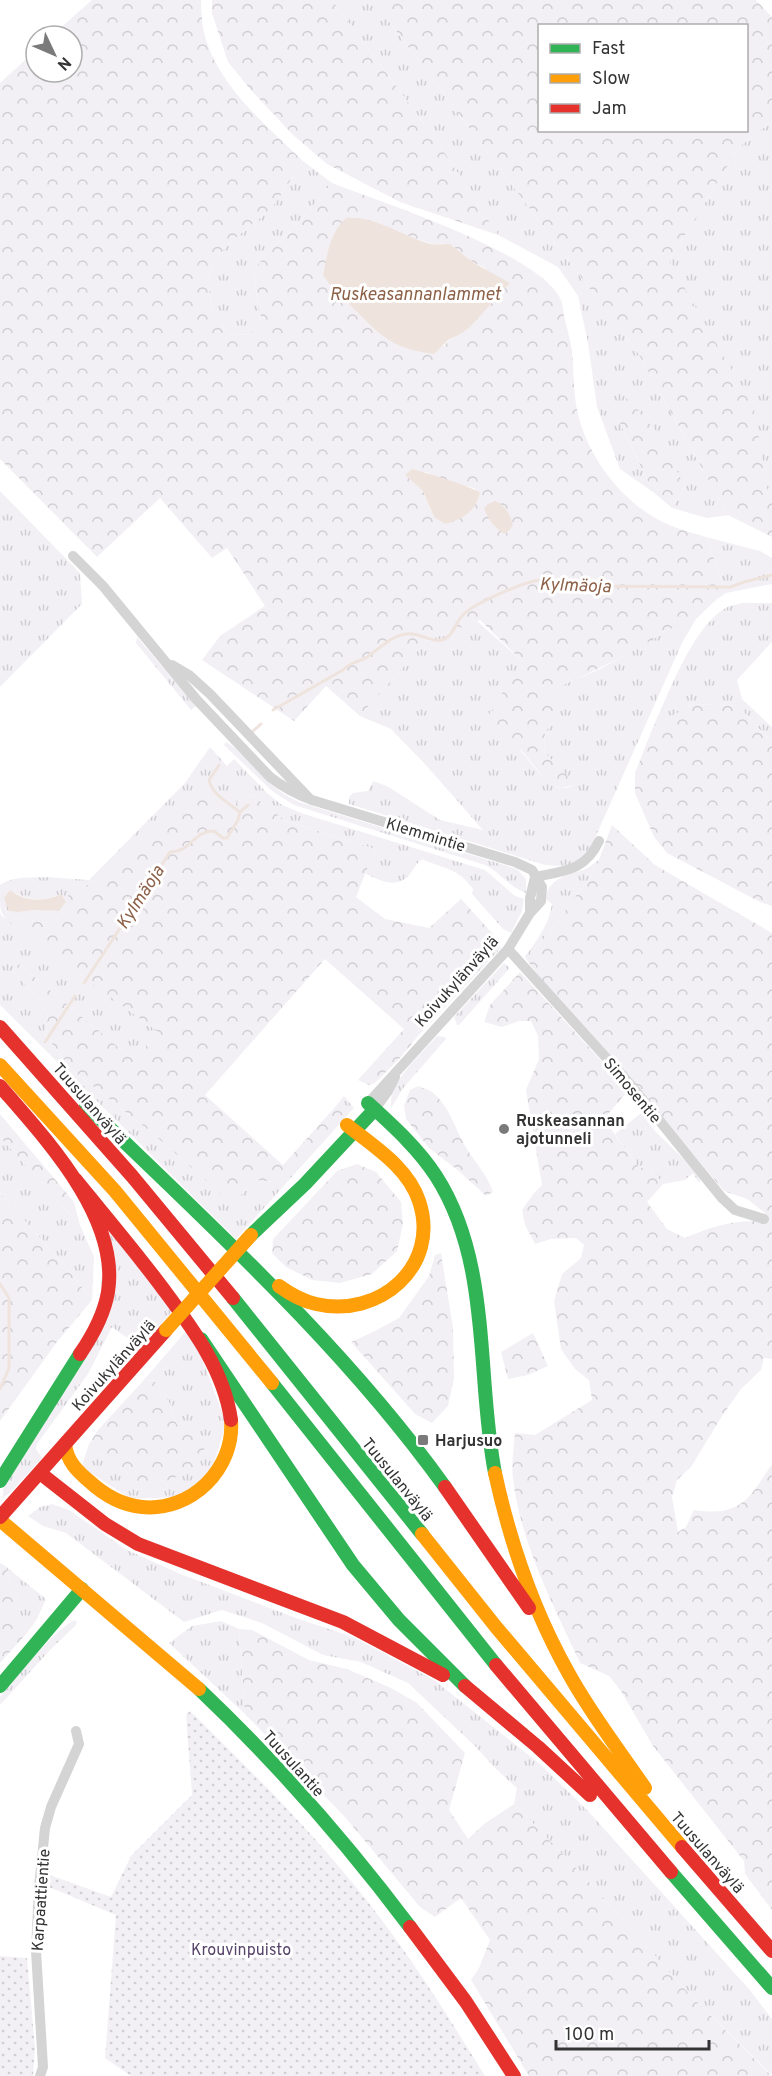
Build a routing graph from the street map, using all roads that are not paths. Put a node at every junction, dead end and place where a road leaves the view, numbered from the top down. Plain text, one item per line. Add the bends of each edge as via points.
1 (73, 556) dead end
2 (599, 841) dead end
3 (535, 877) junction
4 (508, 949) junction
5 (0, 1026) edge
6 (0, 1065) edge
7 (0, 1086) edge
8 (371, 1106) junction
9 (351, 1128) junction
10 (75, 1179) junction
11 (764, 1219) dead end
12 (257, 1270) junction
13 (201, 1339) junction
14 (65, 1444) junction
15 (40, 1473) junction
16 (2, 1478) edge
17 (0, 1519) edge
18 (82, 1589) junction
19 (559, 1656) junction
20 (0, 1686) edge
21 (473, 1693) junction
22 (76, 1731) dead end
23 (707, 1876) junction
24 (684, 1887) junction
25 (772, 1951) edge
26 (772, 1988) edge
27 (40, 2076) edge
28 (514, 2076) edge

1 - 3 street, Klemmintie via 168,663 210,694 312,800 514,862 532,870
2 - 3 street via 578,867
3 - 4 street, Koivukylänväylä via 542,887 541,901
4 - 8 street, Koivukylänväylä via 400,1067 388,1092
4 - 11 street, Simosentie via 629,1083 722,1198 735,1210
5 - 12 main road
5 - 23 main road, Tuusulanväylä via 140,1185 489,1618
6 - 24 main road via 115,1191 479,1644
7 - 10 main road
8 - 9 main road, Koivukylänväylä
8 - 19 main road via 431,1168 463,1234 475,1284 486,1414 503,1505 519,1560
9 - 12 main road via 389,1160 418,1200 424,1240 410,1274 365,1304 328,1306 293,1296
9 - 14 main road, Koivukylänväylä, bridge via 298,1177
10 - 13 main road
10 - 16 main road via 103,1238 109,1285 104,1311 77,1361
12 - 19 main road via 426,1461
13 - 14 main road via 221,1383 231,1426 230,1445 222,1464 197,1492 162,1506 125,1503 94,1486 74,1468
13 - 21 main road via 353,1565 399,1620
14 - 15 main road, Koivukylänväylä
15 - 17 main road, Koivukylänväylä
15 - 21 main road via 105,1524 138,1544 343,1622
17 - 18 main road, Tuusulantie
18 - 20 main road
18 - 28 main road, Tuusulantie via 181,1672 240,1728 309,1803 435,1958
19 - 23 main road via 587,1704
21 - 24 main road via 579,1783
22 - 27 street, Karpaattientie via 79,1744 45,1828 36,1952 43,2067
23 - 25 main road, Tuusulanväylä
24 - 26 main road

